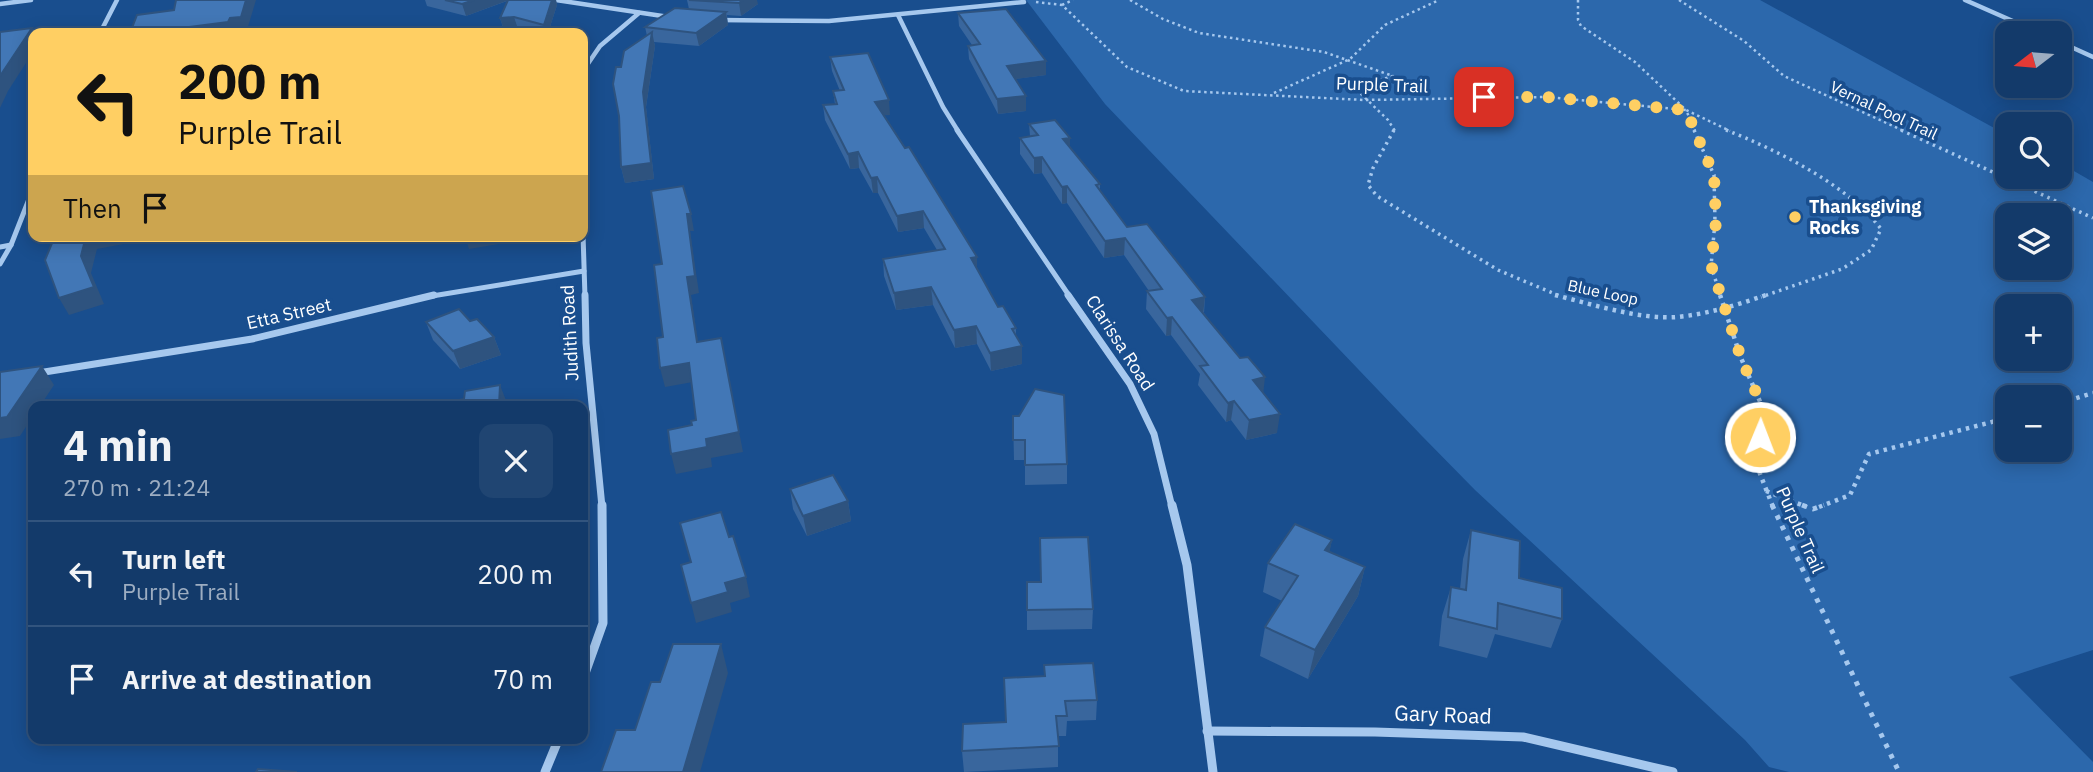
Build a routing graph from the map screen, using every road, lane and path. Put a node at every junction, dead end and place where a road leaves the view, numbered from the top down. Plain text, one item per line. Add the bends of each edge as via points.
1 (31, 0) edge
2 (117, 0) edge
3 (556, 0) edge
4 (1073, 0) edge
5 (1141, 0) edge
6 (1439, 0) edge
7 (1577, 0) edge
8 (1679, 0) edge
9 (1965, 0) edge
10 (1132, 1) edge
11 (1024, 2) edge
12 (0, 4) edge
13 (1062, 5) junction
14 (639, 13) junction
15 (898, 15) junction
16 (673, 17) edge
17 (710, 20) edge
18 (2013, 21) edge
19 (103, 28) edge
20 (2072, 47) edge
21 (2093, 57) edge
22 (1350, 59) junction
23 (588, 60) edge
24 (1272, 93) junction
25 (1364, 100) junction
26 (1686, 110) junction
27 (28, 202) edge
28 (2093, 218) edge
29 (583, 242) edge
30 (11, 245) junction
31 (0, 247) edge
32 (0, 264) edge
33 (584, 271) junction
34 (1726, 309) junction
35 (27, 375) edge
36 (2093, 393) edge
37 (2072, 399) edge
38 (1995, 421) edge
39 (1766, 491) junction
40 (588, 666) edge
41 (1207, 731) junction
42 (557, 744) edge
43 (545, 772) edge
44 (1213, 772) edge
45 (1673, 772) edge
46 (1899, 772) edge

1 - 12 street
2 - 19 street
3 - 14 street
4 - 13 path
5 - 10 path
6 - 22 path via 1385,25
7 - 26 path, Blue Loop via 1581,26 1636,62
8 - 28 path, Vernal Pool Trail via 1744,40 1784,76
9 - 18 street
10 - 22 path via 1199,33
11 - 13 path
11 - 15 street
13 - 24 path, Purple Trail via 1127,67 1184,91
14 - 16 street
14 - 23 street via 616,29
15 - 17 street via 829,21
15 - 41 street, Clarissa Road via 971,153 1130,384 1154,434 1187,565
20 - 21 street
22 - 24 path
22 - 25 path via 1393,76 1355,88
24 - 25 path, Purple Trail
25 - 26 path, Purple Trail via 1546,97
25 - 34 path, Blue Loop via 1392,123 1395,132 1368,185 1377,196 1498,270 1551,294 1615,310 1675,317
26 - 34 path, Purple Trail via 1714,175 1716,222 1711,265
26 - 34 path, Blue Loop via 1805,168 1869,213 1881,229 1871,250 1842,269
27 - 30 street
29 - 33 street, Judith Road
30 - 31 street
30 - 32 street
33 - 35 street, Etta Street via 434,295 252,339
33 - 40 street, Judith Road via 602,508 603,623
34 - 39 path, Purple Trail via 1765,413 1755,461
36 - 37 path
38 - 39 path via 1869,454 1850,495 1813,509
39 - 46 path, Purple Trail
41 - 44 street, Clarissa Road
41 - 45 street, Gary Road via 1523,737
42 - 43 street

